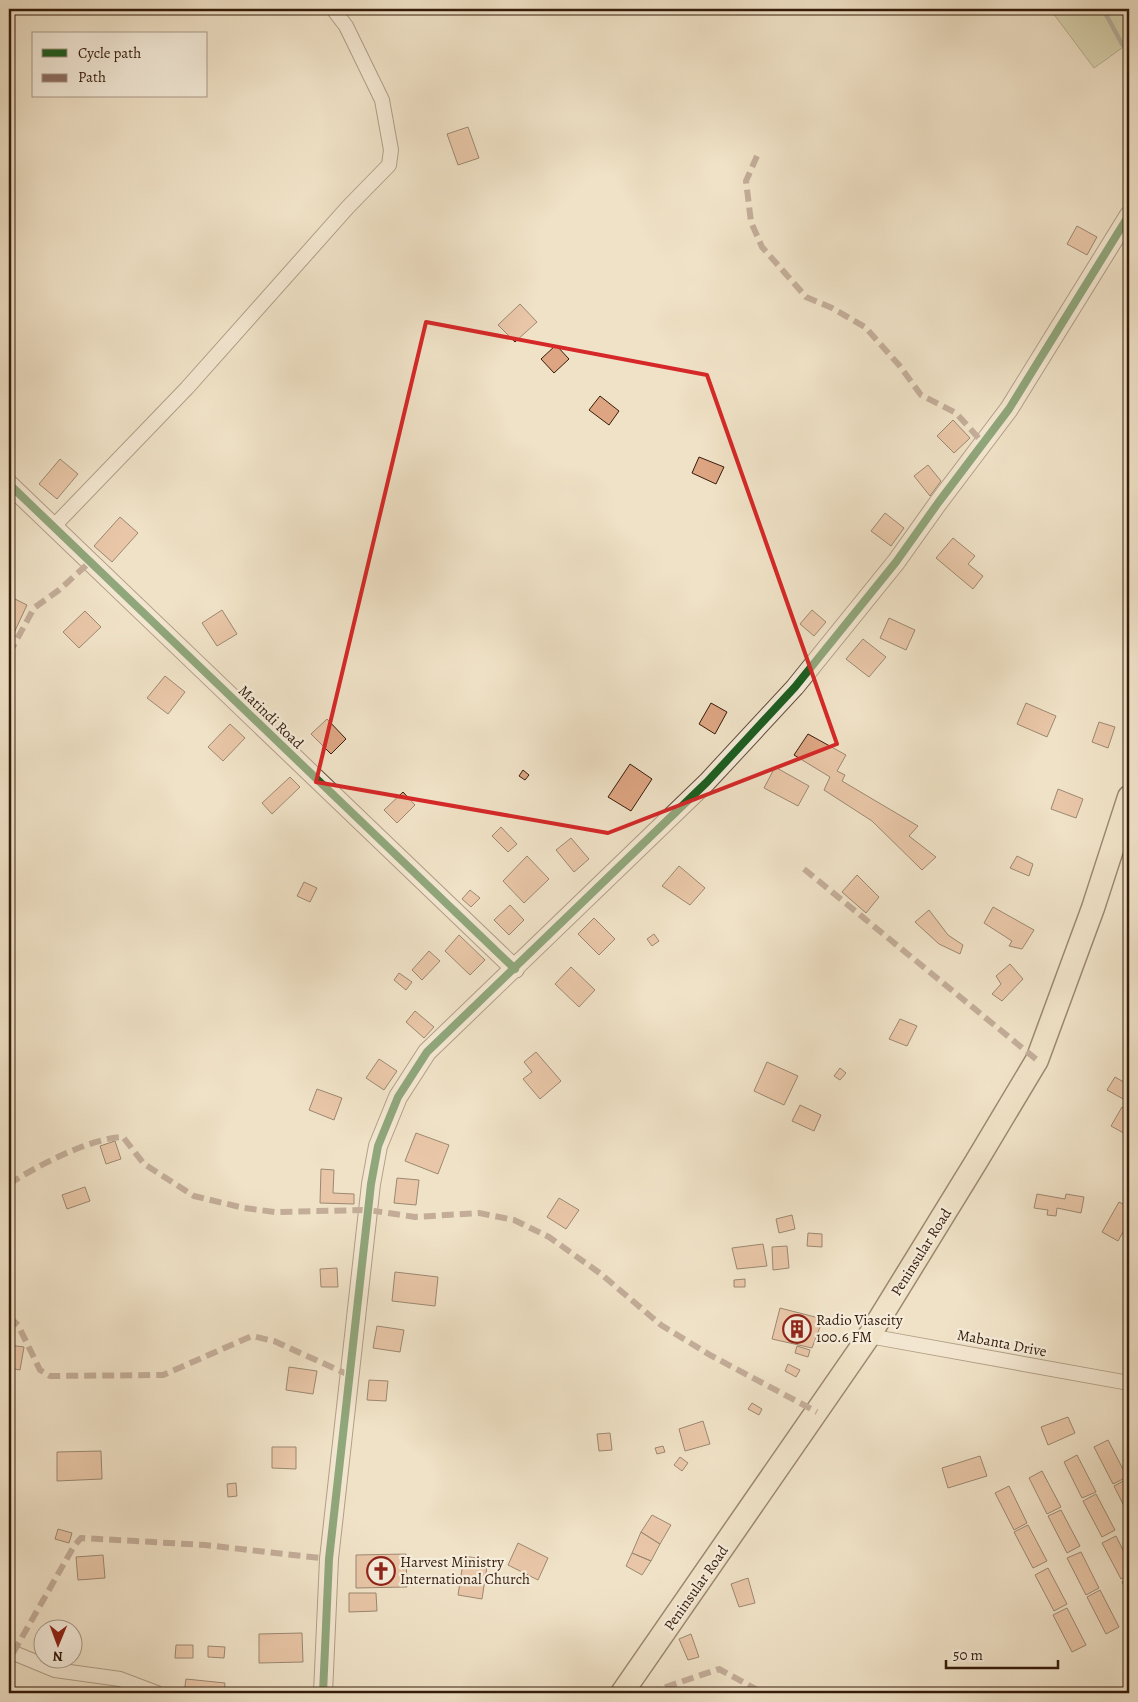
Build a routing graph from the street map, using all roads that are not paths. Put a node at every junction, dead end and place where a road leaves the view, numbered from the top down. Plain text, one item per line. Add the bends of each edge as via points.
1 (333, 9) edge
2 (1129, 215) edge
3 (9, 484) edge
4 (54, 526) junction
5 (1129, 796) edge
6 (515, 969) junction
7 (869, 1336) junction
8 (1129, 1383) edge
9 (9, 1651) edge
10 (157, 1693) edge
11 (323, 1693) edge
12 (622, 1693) edge

1 - 4 street via 346,26 382,100 391,150 389,165 187,388
2 - 6 street via 1009,409 896,562 795,687 707,782
3 - 4 street, Matindi Road
4 - 6 street, Matindi Road
5 - 7 main road, Peninsular Road via 1093,908 1037,1060
6 - 11 street via 427,1052 398,1097 378,1146 334,1501
7 - 8 street, Mabanta Drive
7 - 12 main road, Peninsular Road
9 - 10 street via 56,1670 120,1679

